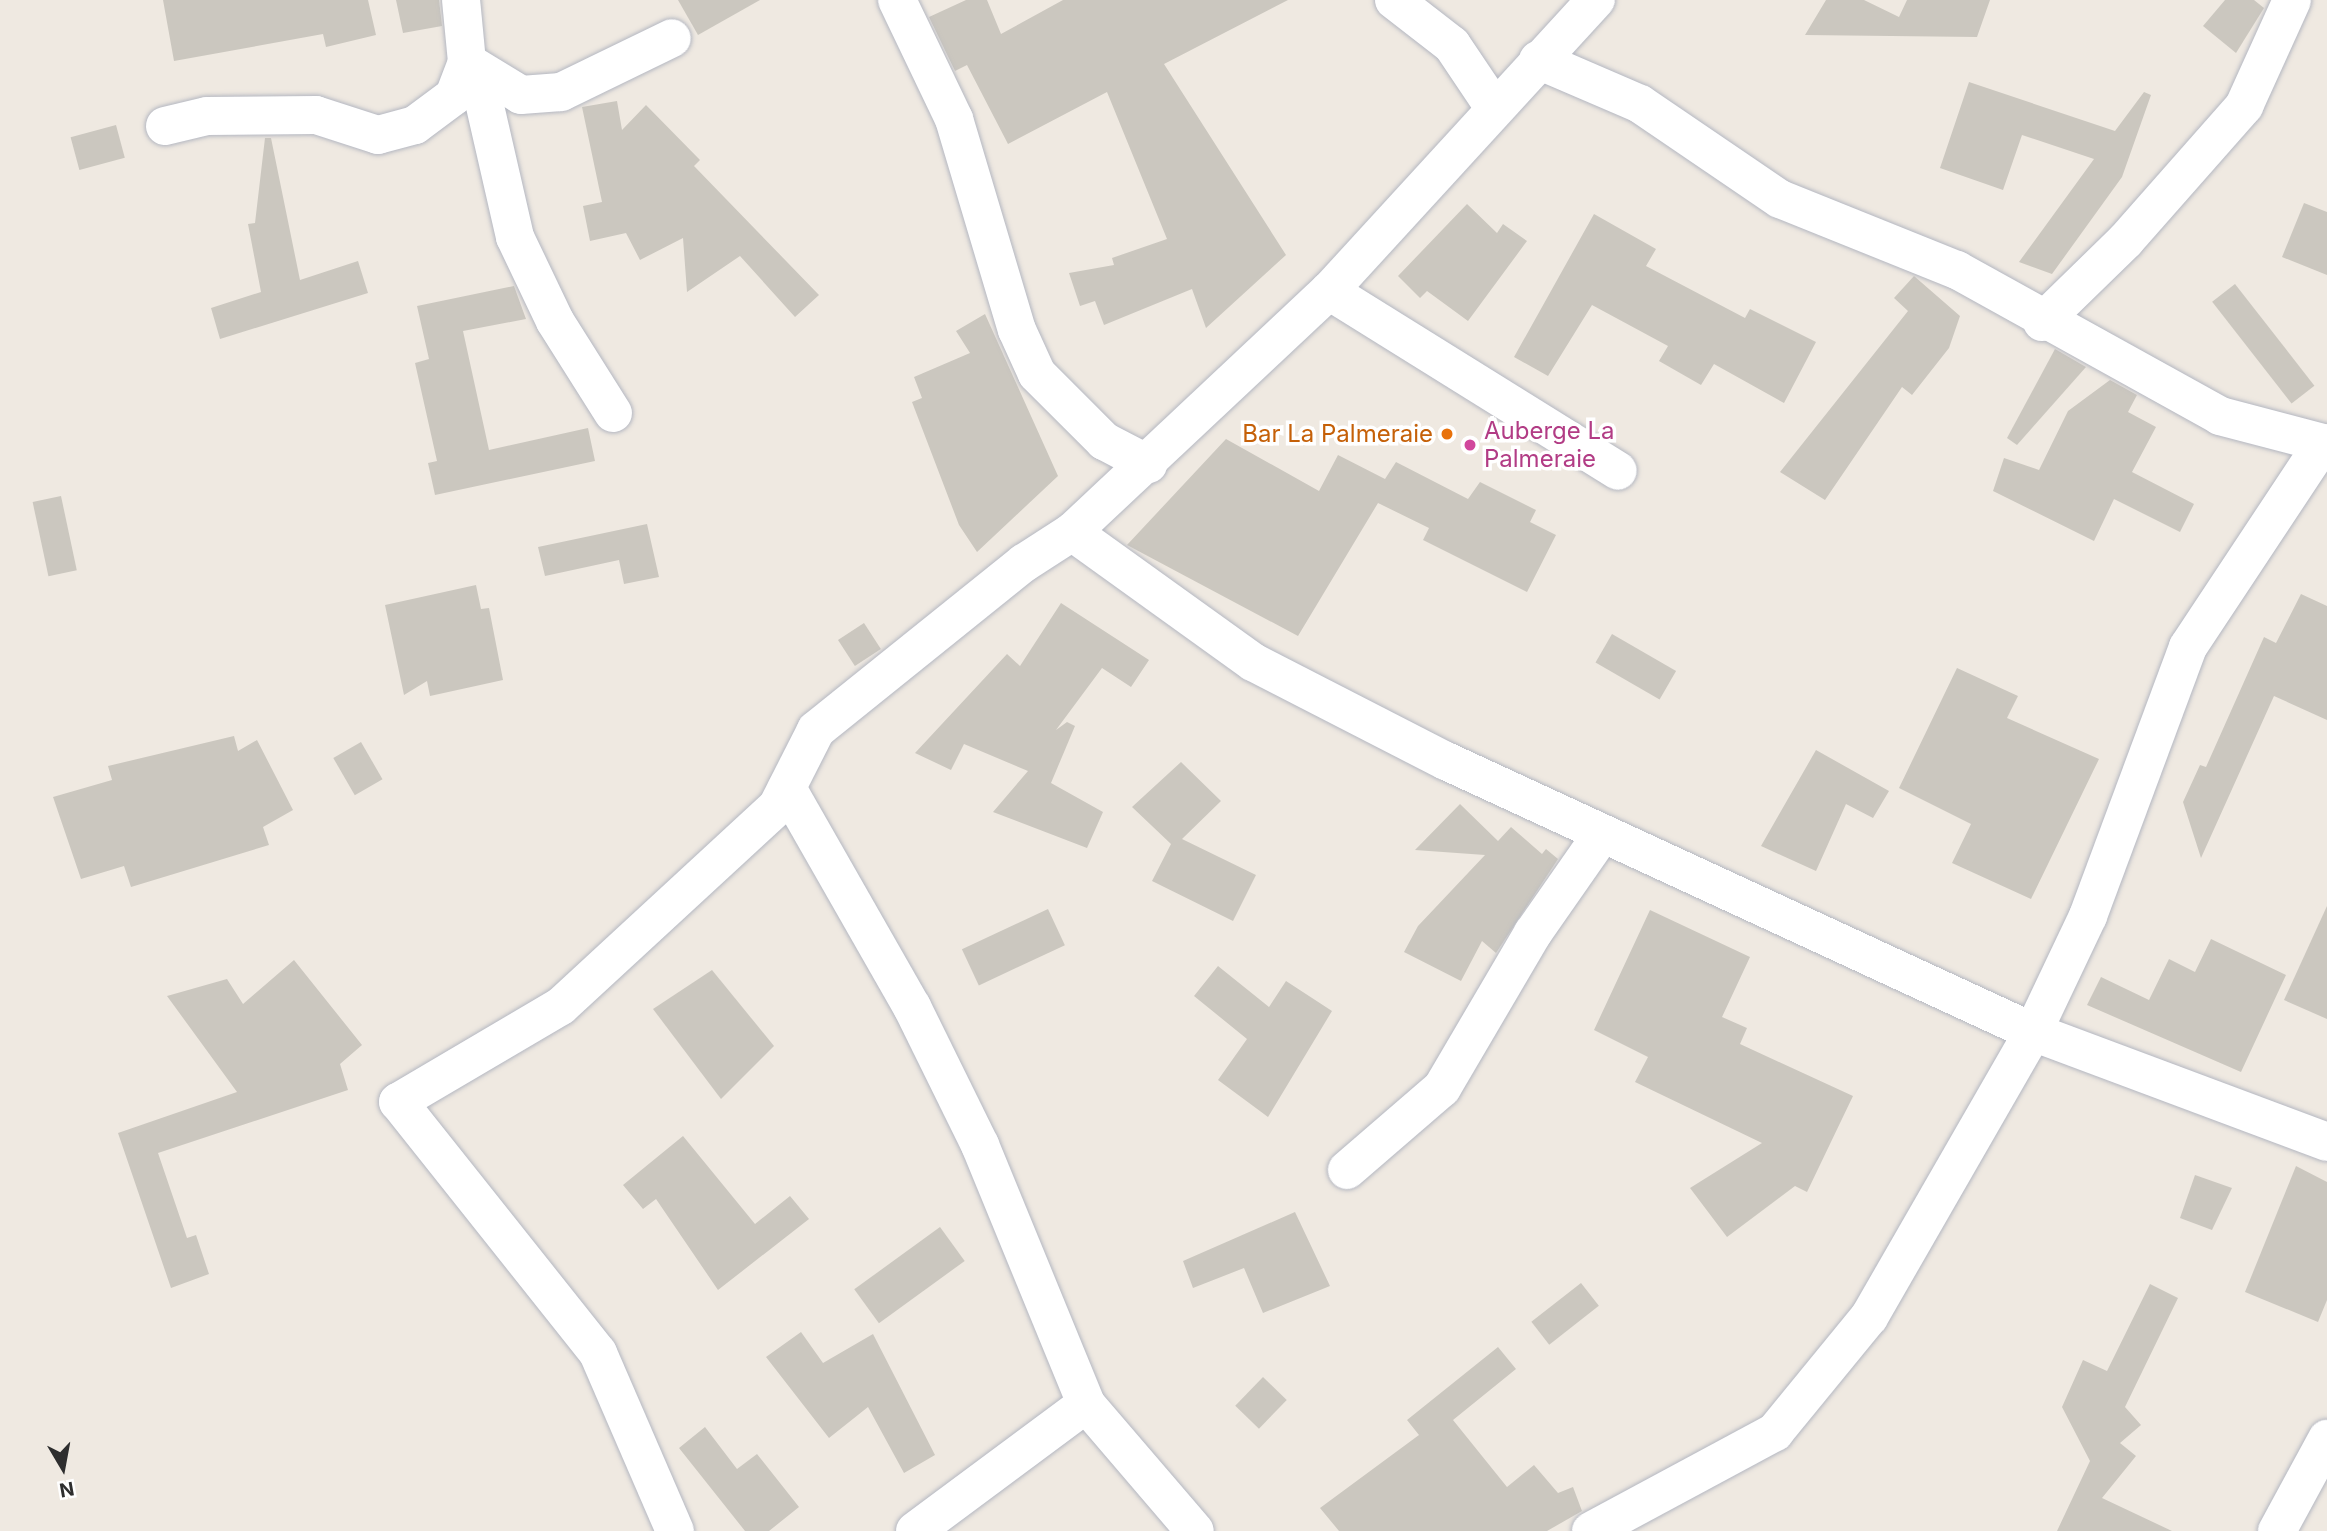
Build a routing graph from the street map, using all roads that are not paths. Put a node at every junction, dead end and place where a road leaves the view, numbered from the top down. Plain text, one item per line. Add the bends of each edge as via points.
1 (461, 0) edge
2 (897, 0) edge
3 (1394, 0) edge
4 (1596, 0) edge
5 (2292, 0) edge
6 (672, 37) dead end
7 (1538, 60) junction
8 (467, 62) junction
9 (1493, 106) junction
10 (164, 126) dead end
11 (1329, 291) junction
12 (2042, 321) junction
13 (613, 414) dead end
14 (2326, 440) edge
15 (1148, 464) junction
16 (1618, 471) dead end
17 (1072, 532) junction
18 (787, 788) junction
19 (1602, 834) junction
20 (2033, 1032) junction
21 (2327, 1142) edge
22 (1347, 1170) dead end
23 (1086, 1404) junction
24 (2324, 1454) edge
25 (676, 1531) edge
26 (915, 1531) edge
27 (1195, 1531) edge
28 (1591, 1531) edge
29 (2277, 1531) edge

1 - 8 street
2 - 15 street via 954,119 1017,330 1037,374 1104,441
3 - 9 street via 1452,45
4 - 7 street
5 - 12 street via 2244,106 2126,240
6 - 8 street via 561,92 521,95
7 - 9 street
7 - 12 street via 1640,104 1780,199 1957,270
8 - 10 street via 454,96 415,125 378,135 316,115 207,116
8 - 13 street via 483,97 515,237 555,321
9 - 11 street
11 - 15 street
11 - 16 street
12 - 14 street via 2220,416
14 - 20 street via 2189,648 2088,916
15 - 17 street
17 - 18 street via 1024,563 816,730
17 - 19 street via 1253,662
18 - 23 street via 912,1007 980,1145
18 - 25 street via 777,807 561,1006 398,1102 598,1353
19 - 20 street via 1765,904
19 - 22 street via 1533,933 1442,1088
20 - 21 street
20 - 28 street via 1868,1317 1775,1432
23 - 26 street
23 - 27 street
24 - 29 street

